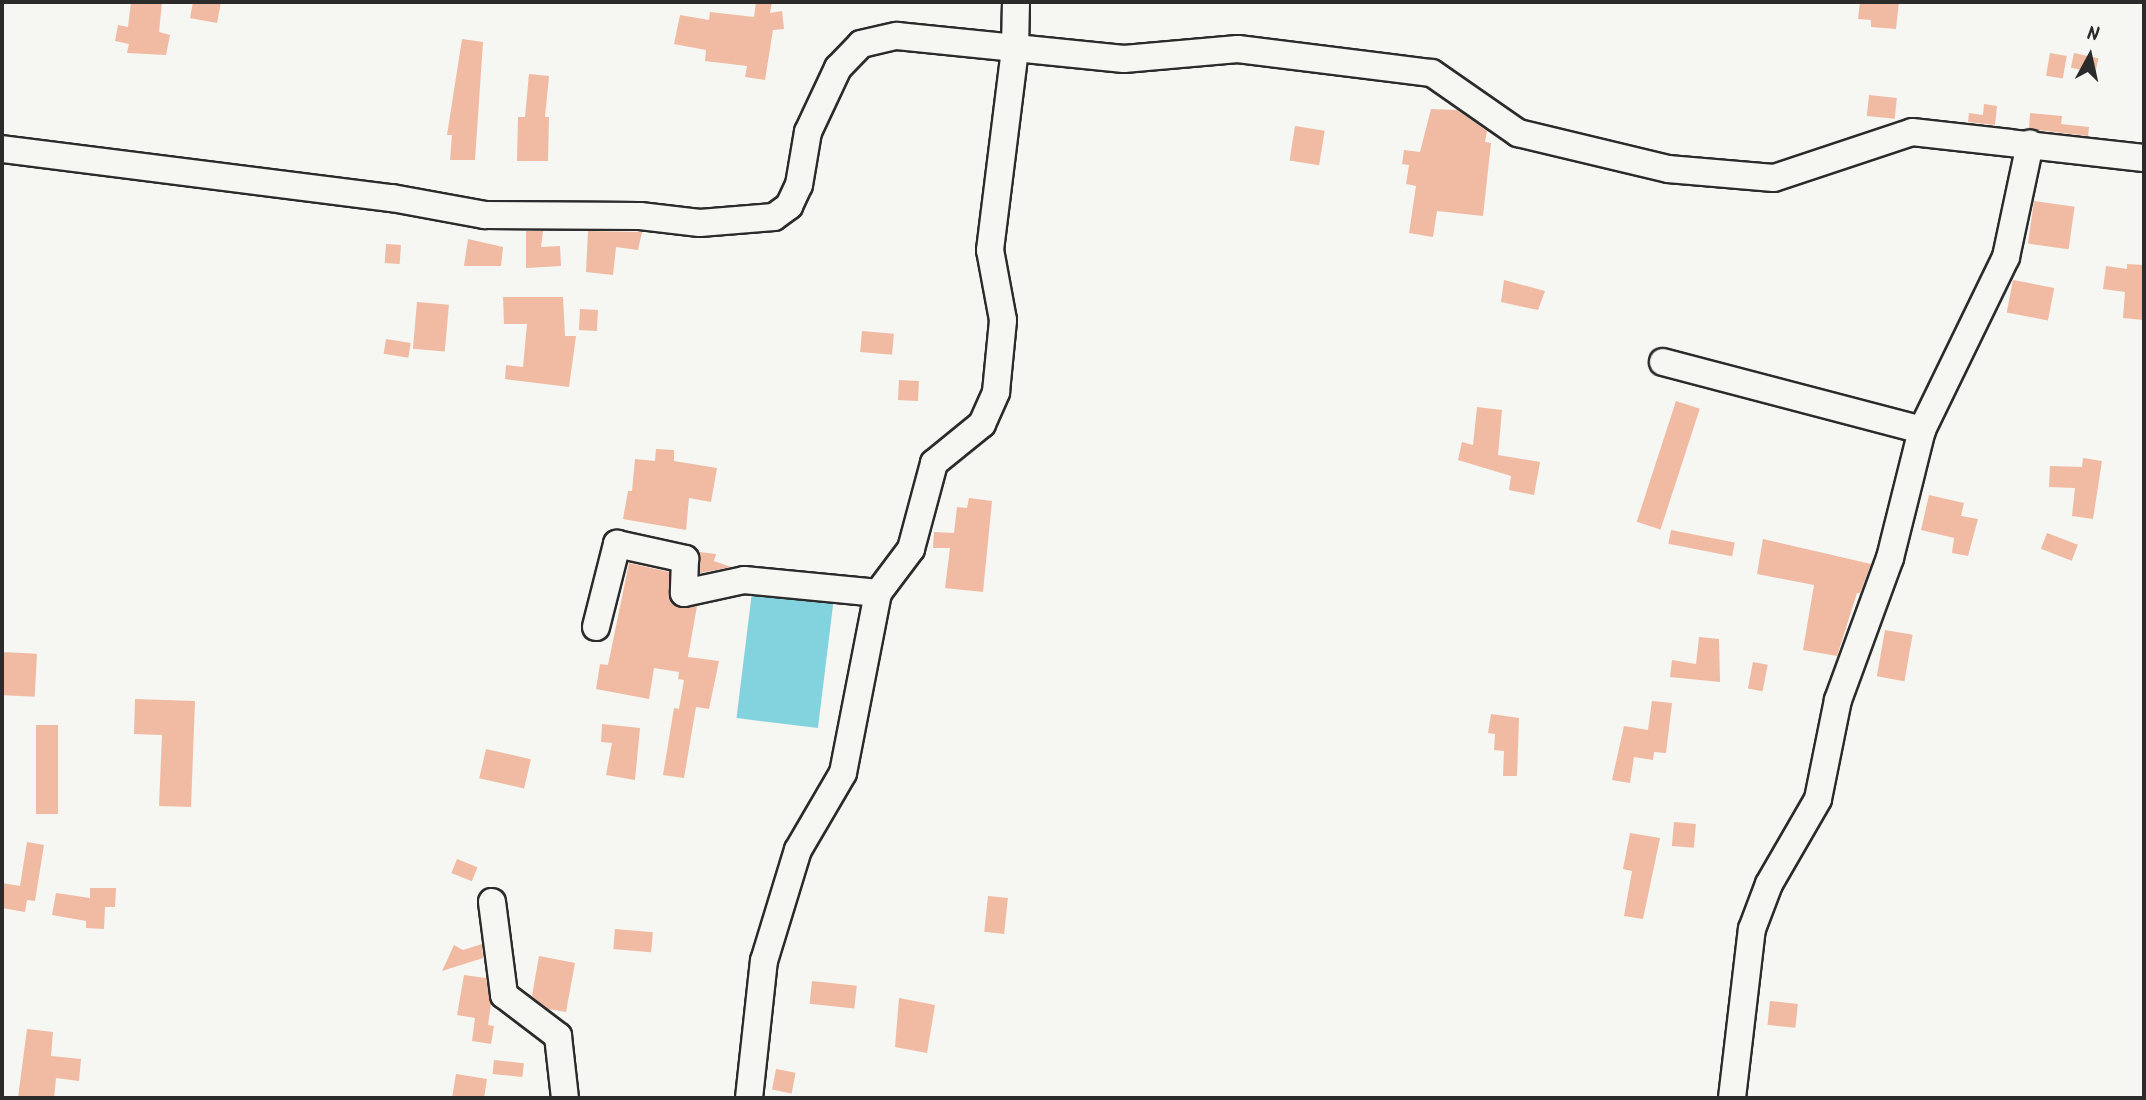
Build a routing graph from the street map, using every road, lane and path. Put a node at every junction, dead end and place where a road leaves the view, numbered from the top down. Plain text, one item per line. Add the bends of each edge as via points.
1 (1016, 2) edge
2 (1015, 49) junction
3 (2030, 144) junction
4 (2, 149) edge
5 (2144, 158) edge
6 (1663, 362) dead end
7 (1922, 430) junction
8 (878, 593) junction
9 (596, 627) dead end
10 (492, 902) dead end
11 (565, 1098) edge
12 (750, 1098) edge
13 (1732, 1098) edge

1 - 2 street
2 - 3 street via 1124,59 1238,49 1432,73 1518,133 1668,169 1774,178 1912,132
2 - 4 street via 898,36 860,44 838,68 808,132 799,185 789,206 774,217 700,223 640,216 485,215 392,198
2 - 8 street via 990,250 1003,320 996,392 982,424 934,463 911,549
3 - 5 street
3 - 7 street via 2006,257
6 - 7 street
7 - 13 street via 1890,558 1838,700 1818,799 1769,884 1752,929
8 - 9 street via 744,580 684,593 685,559 617,544
8 - 12 street via 843,773 797,850 764,961
10 - 11 street via 504,995 558,1036

